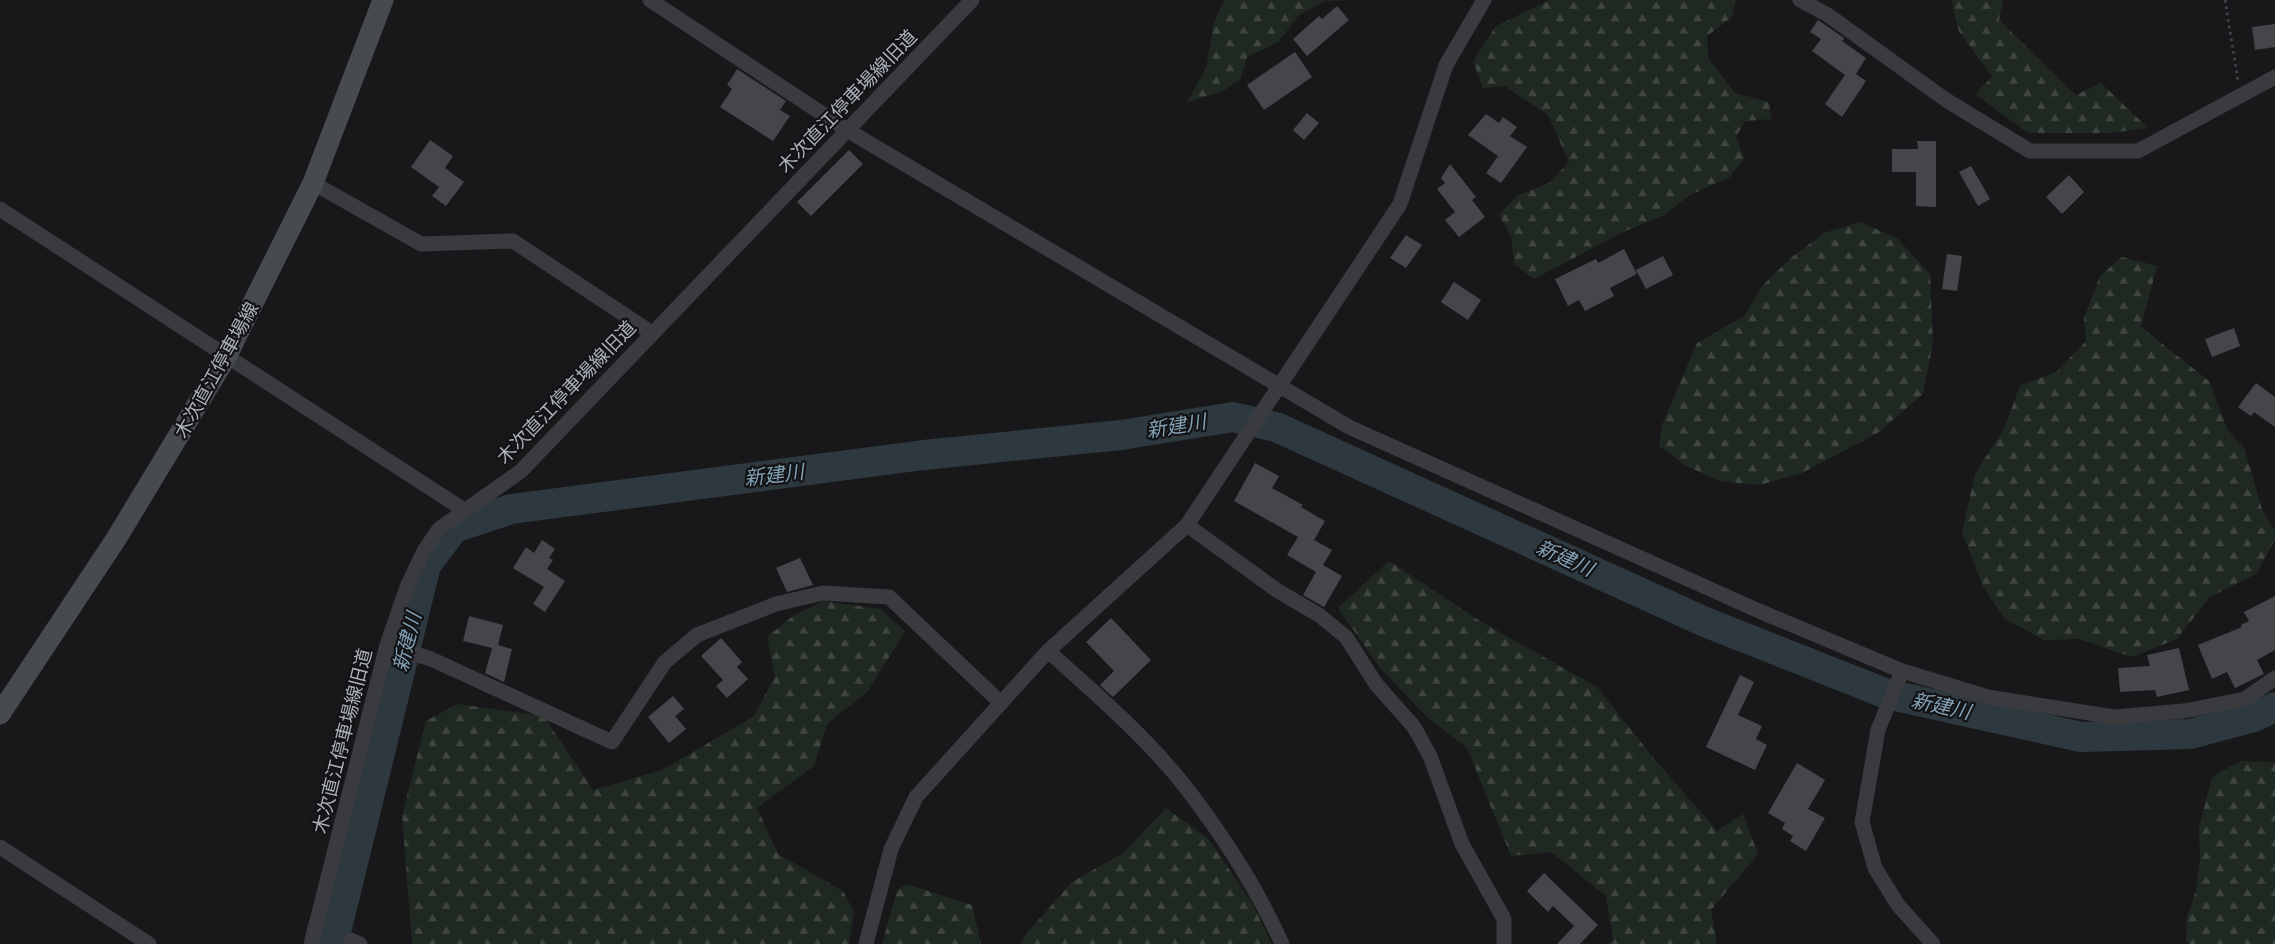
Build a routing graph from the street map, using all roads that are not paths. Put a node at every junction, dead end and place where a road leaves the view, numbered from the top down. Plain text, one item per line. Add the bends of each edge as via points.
1 (383, 0) edge
2 (650, 0) edge
3 (972, 0) edge
4 (1484, 0) edge
5 (1800, 0) edge
6 (2275, 77) edge
7 (847, 130) junction
8 (313, 183) junction
9 (0, 209) edge
10 (652, 333) junction
11 (226, 357) junction
12 (1279, 385) junction
13 (464, 510) junction
14 (1187, 525) junction
15 (387, 645) junction
16 (1048, 651) junction
17 (1900, 676) junction
18 (2275, 678) edge
19 (1001, 703) junction
20 (0, 714) edge
21 (0, 847) edge
22 (149, 944) edge
23 (311, 944) edge
24 (866, 944) edge
25 (1282, 944) edge
26 (1504, 944) edge
27 (1933, 944) edge

1 - 8 main road, 木次直江停車場線
2 - 7 street
3 - 7 street, 木次直江停車場線旧道
4 - 12 street via 1446,65 1400,204
5 - 6 street via 1828,15 1946,100 2030,151 2138,151
7 - 10 street, 木次直江停車場線旧道
7 - 12 street
8 - 10 street via 421,244 513,241
8 - 11 main road, 木次直江停車場線
9 - 11 street
10 - 13 street, 木次直江停車場線旧道 via 521,471
11 - 13 street
11 - 20 main road, 木次直江停車場線 via 116,539
12 - 14 street
12 - 17 street via 1349,427
13 - 15 street, 木次直江停車場線旧道 via 439,528 424,551 407,586
14 - 16 street
14 - 26 street via 1346,636 1376,684 1414,727 1430,756 1462,844 1504,919
15 - 19 street via 430,659 612,742 665,662 697,635 776,604 823,593 889,597
15 - 23 street, 木次直江停車場線旧道
16 - 19 street
16 - 25 street via 1102,700 1184,785 1264,904
17 - 18 street via 1988,697 2114,717 2184,711 2245,699
17 - 27 street via 1878,730 1862,822 1875,868 1898,905
19 - 24 street via 907,811 891,849
21 - 22 street

